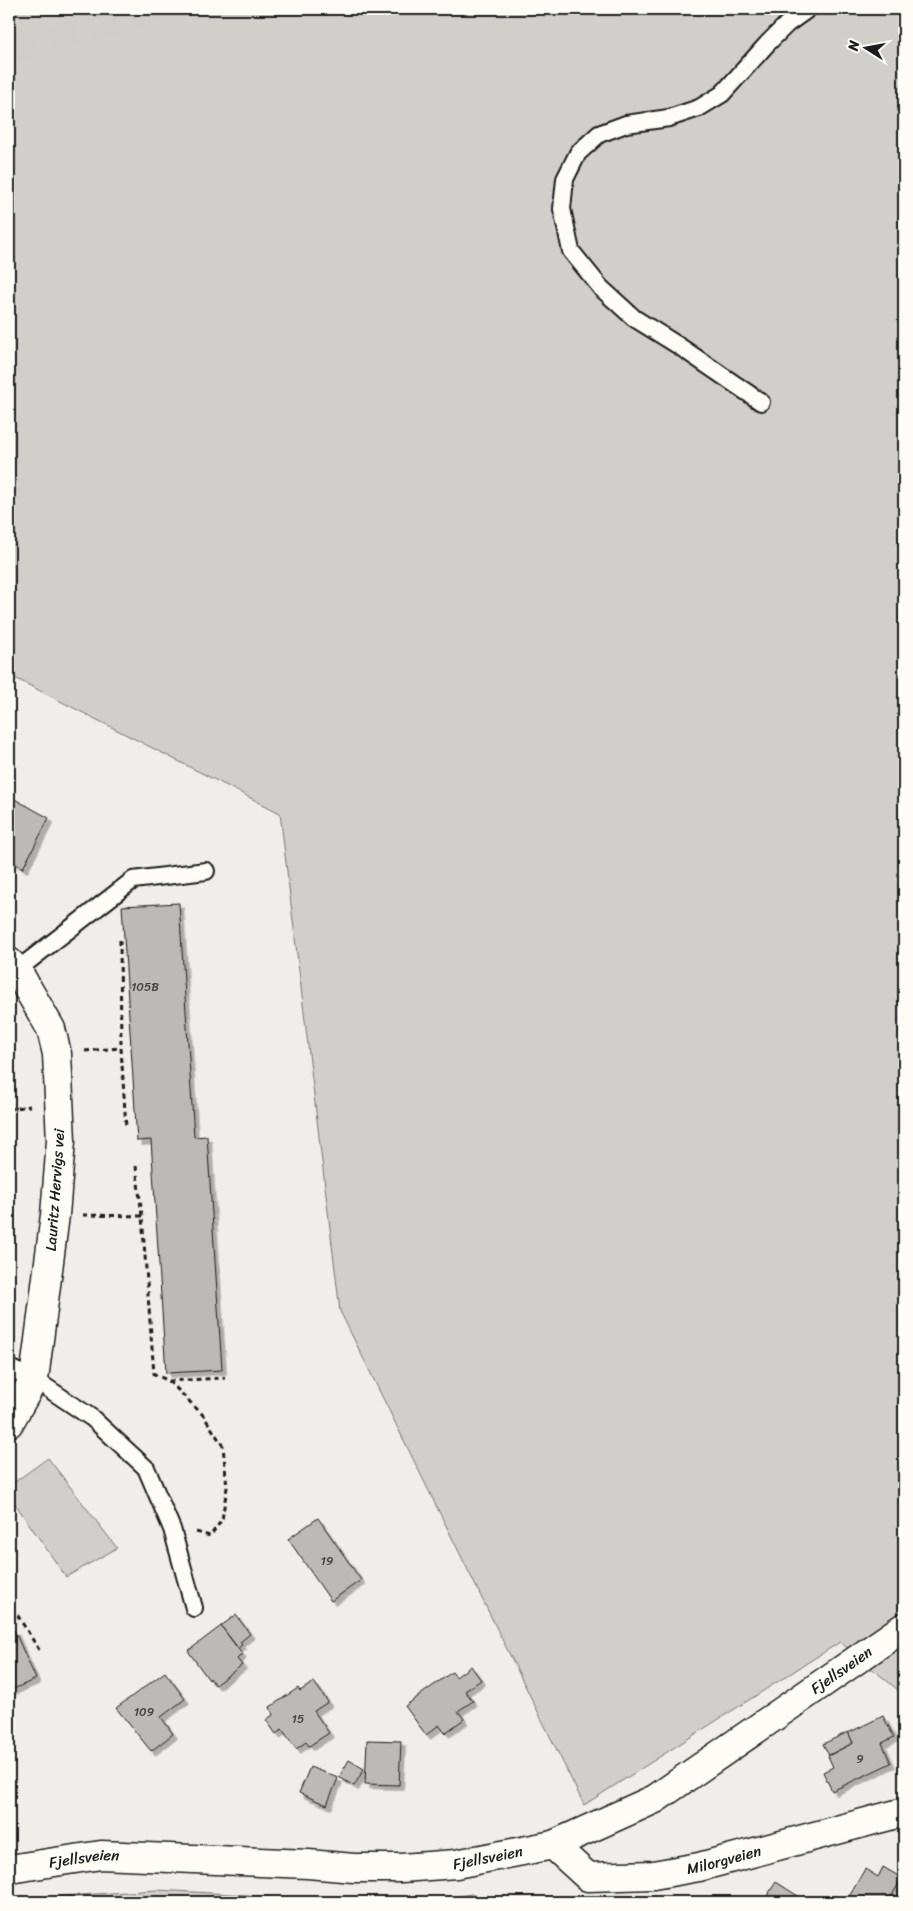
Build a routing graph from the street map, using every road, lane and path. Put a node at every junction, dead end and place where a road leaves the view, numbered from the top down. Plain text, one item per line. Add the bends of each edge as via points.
1 (808, 9) edge
2 (761, 402) dead end
3 (206, 871) dead end
4 (120, 940) dead end
5 (13, 966) edge
6 (120, 1048) junction
7 (57, 1054) junction
8 (126, 1128) dead end
9 (136, 1166) dead end
10 (55, 1215) junction
11 (142, 1216) junction
12 (9, 1368) edge
13 (226, 1378) dead end
14 (34, 1379) junction
15 (169, 1381) junction
16 (9, 1423) edge
17 (172, 1529) junction
18 (194, 1608) dead end
19 (9, 1620) edge
20 (904, 1627) edge
21 (41, 1653) dead end
22 (904, 1812) edge
23 (553, 1845) junction
24 (9, 1869) edge

1 - 2 lane via 787,24 722,94 699,108 669,118 626,124 599,134 578,153 565,179 562,209 571,251 601,288 634,318
3 - 5 lane via 132,880
4 - 6 path
5 - 7 main road, Lauritz Hervigs vei via 51,1029
6 - 7 path
6 - 8 path
7 - 10 main road, Lauritz Hervigs vei via 61,1141
9 - 11 path
10 - 11 path
10 - 14 main road, Lauritz Hervigs vei
11 - 15 path via 154,1374
12 - 14 lane
13 - 15 path
14 - 16 main road, Lauritz Hervigs vei
14 - 17 lane via 92,1418 146,1468
15 - 17 path via 203,1415 223,1446 228,1486 222,1520 210,1536
17 - 18 lane
19 - 21 path via 18,1616
20 - 23 main road, Fjellsveien via 655,1799
22 - 23 main road, Milorgveien via 699,1867 653,1875 588,1877
23 - 24 main road, Fjellsveien via 456,1864 400,1868 101,1856

